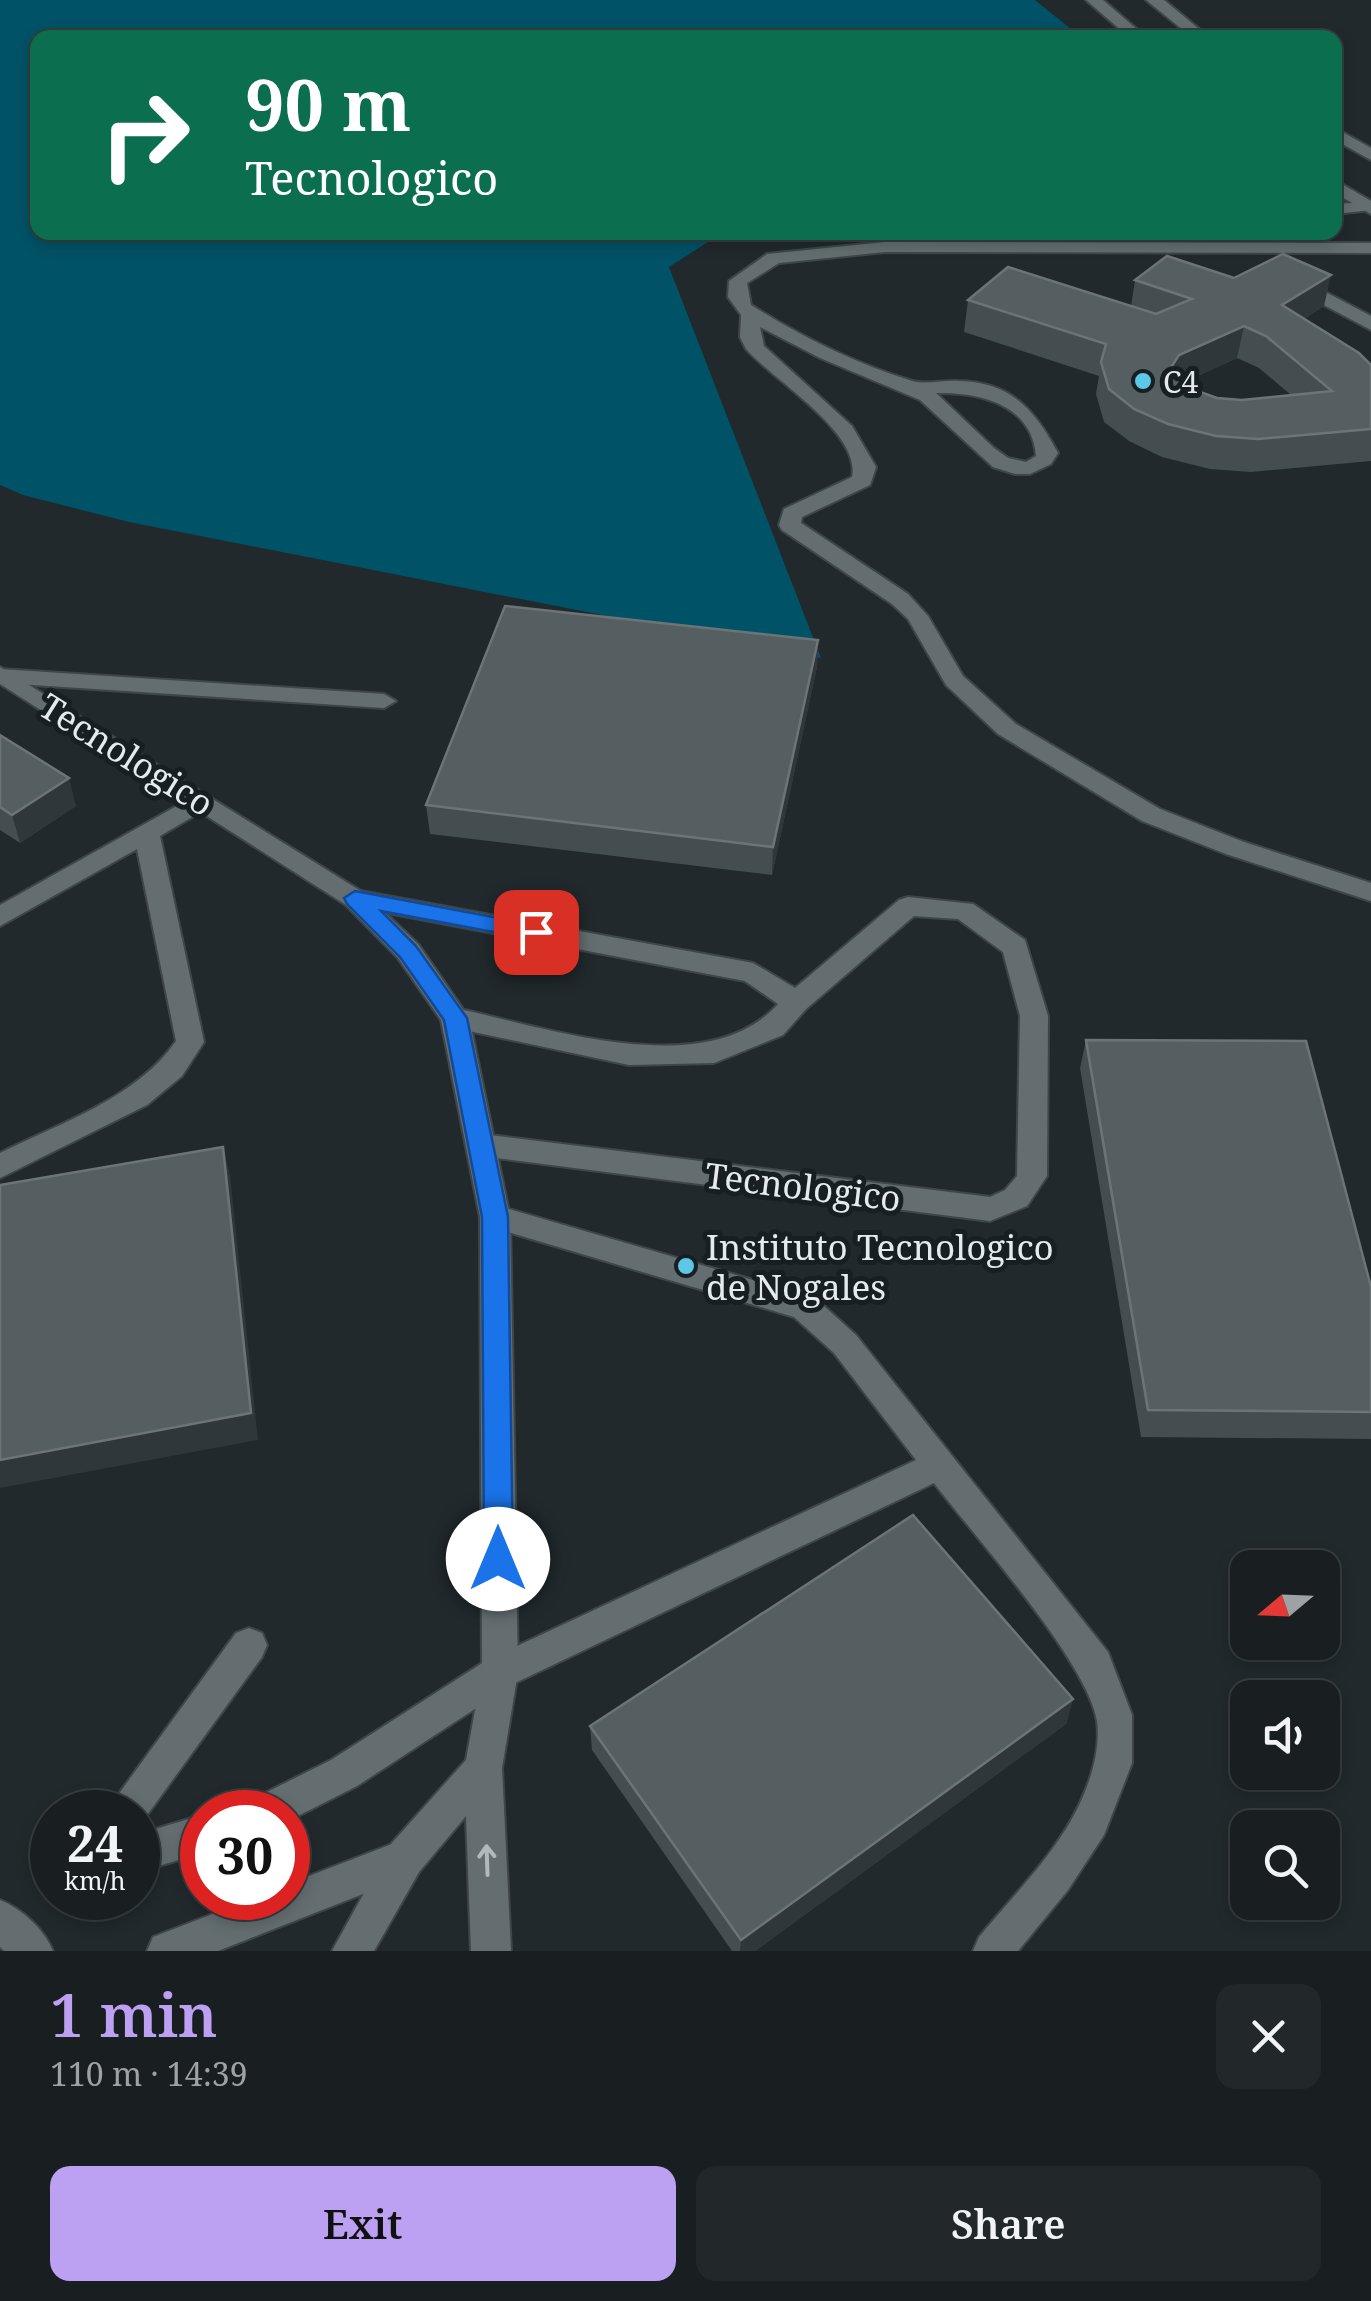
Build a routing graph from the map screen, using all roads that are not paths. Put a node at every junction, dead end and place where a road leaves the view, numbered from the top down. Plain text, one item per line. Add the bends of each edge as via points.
1 (1094, 0) edge
2 (1154, 0) edge
3 (1130, 30) edge
4 (1193, 30) edge
5 (1342, 137) edge
6 (1371, 155) edge
7 (1342, 190) edge
8 (1368, 207) edge
9 (1342, 209) edge
10 (1233, 248) junction
11 (1371, 248) edge
12 (751, 314) junction
13 (1371, 324) edge
14 (913, 388) junction
15 (1, 675) edge
16 (384, 701) dead end
17 (200, 800) junction
18 (146, 832) junction
19 (1371, 892) edge
20 (355, 898) junction
21 (0, 917) edge
22 (796, 1002) junction
23 (455, 1018) junction
24 (482, 1145) junction
25 (0, 1166) edge
26 (495, 1217) junction
27 (939, 1465) junction
28 (249, 1645) dead end
29 (500, 1672) junction
30 (483, 1768) junction
31 (144, 1790) edge
32 (310, 1790) edge
33 (405, 1858) junction
34 (0, 1920) edge
35 (33, 1951) edge
36 (168, 1951) edge
37 (352, 1951) edge
38 (491, 1951) edge
39 (994, 1951) edge

1 - 3 street
2 - 4 street
5 - 6 street
7 - 8 street
8 - 9 street
10 - 11 street
10 - 12 street via 820,251 774,258 738,280 737,297
10 - 13 street
12 - 14 street
12 - 19 street via 756,349 837,420 868,468 862,480 792,514 790,525 900,599 970,698 1006,729 1151,814
14 - 14 street via 996,460 1023,468 1048,453 1031,418 1002,394 971,385
15 - 16 street
15 - 17 street, Tecnologico
17 - 18 street
17 - 20 street, Tecnologico
18 - 21 street
18 - 25 street via 190,1042 172,1069 137,1097
20 - 22 street, Tecnologico via 753,973
20 - 23 street, Tecnologico via 408,952
22 - 23 street, Tecnologico via 773,1028 714,1053 629,1055
22 - 24 street, Tecnologico via 908,906 964,910 1015,947 1034,1016 1027,1190 990,1210
23 - 24 street, Tecnologico
24 - 26 street, Tecnologico
26 - 27 street via 804,1307 845,1344
26 - 29 street, Tecnologico
27 - 29 street
27 - 39 street via 1095,1664 1116,1728 1092,1824
28 - 31 street
29 - 30 street, Tecnologico
29 - 32 street
30 - 33 street
38 -> 30 street, Tecnologico
33 - 36 street
33 - 37 street
34 - 35 street

